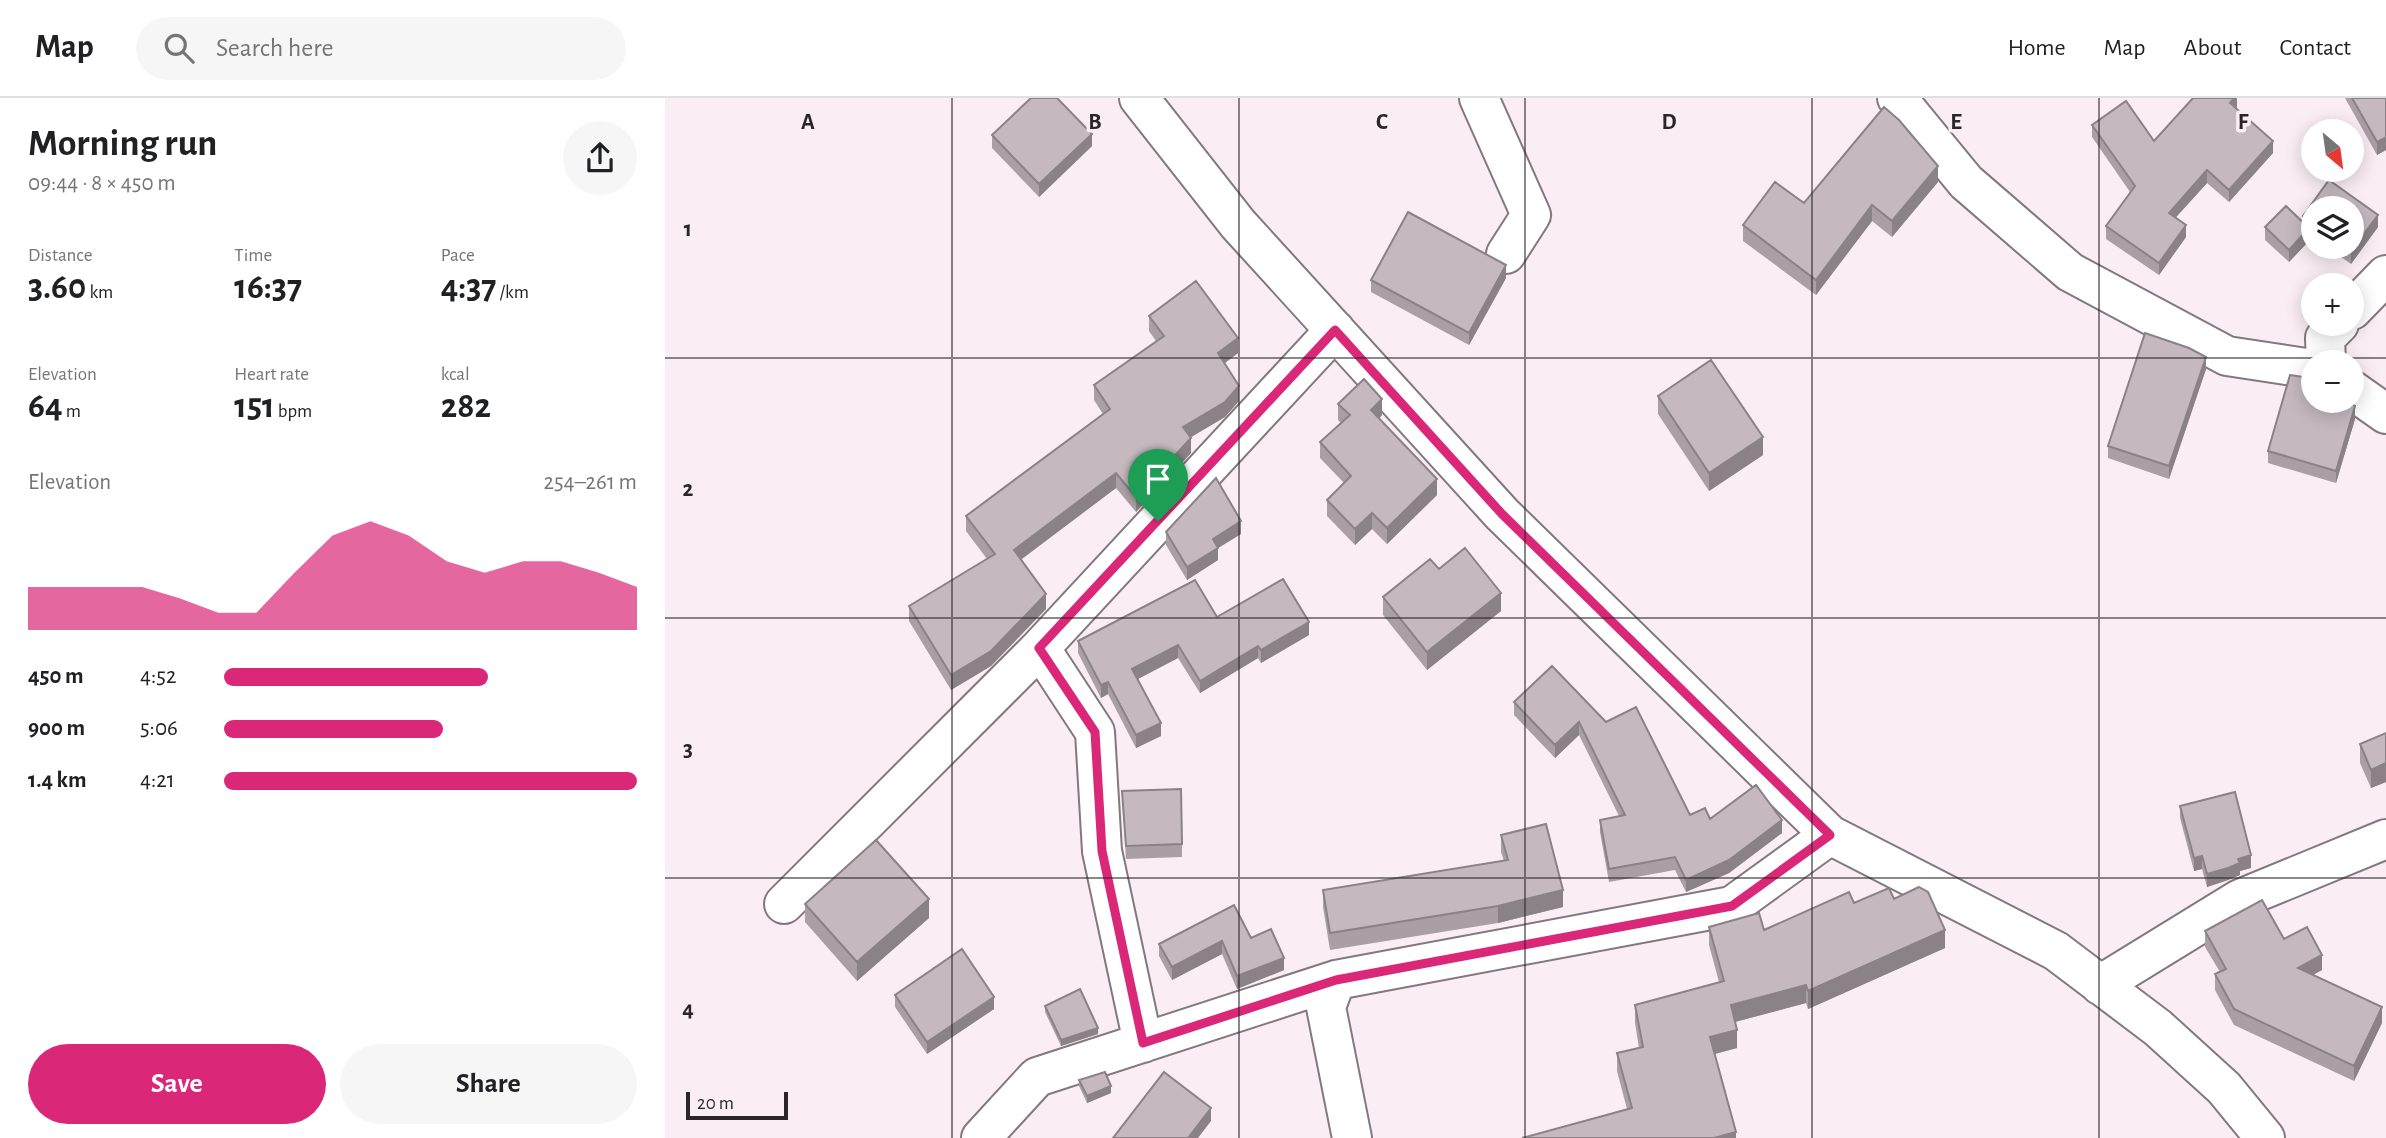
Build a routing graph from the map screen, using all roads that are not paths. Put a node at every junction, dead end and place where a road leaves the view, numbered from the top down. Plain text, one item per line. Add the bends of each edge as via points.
1 (1139, 98) edge
2 (1479, 98) edge
3 (1897, 98) edge
4 (1506, 254) dead end
5 (2386, 275) edge
6 (2364, 298) edge
7 (1335, 330) junction
8 (2301, 367) edge
9 (2364, 398) edge
10 (2386, 414) edge
11 (1039, 648) junction
12 (1830, 835) junction
13 (2386, 839) edge
14 (784, 904) dead end
15 (1336, 980) junction
16 (2100, 985) junction
17 (1143, 1043) junction
18 (981, 1138) edge
19 (1352, 1138) edge
20 (2265, 1138) edge

1 - 7 street via 1238,224
2 - 4 street via 1531,215
3 - 8 street via 1966,182 2070,272 2227,356
5 - 6 street
7 - 11 street
7 - 12 street via 1502,514
9 - 10 street
11 - 14 street
11 - 17 street via 1095,732 1102,851
12 - 15 street via 1732,906
12 - 16 street via 2056,951
13 - 16 street via 2240,899
15 - 17 street
15 - 19 street via 1326,1007
16 - 20 street via 2158,1028 2224,1088
17 - 18 street via 1037,1077

